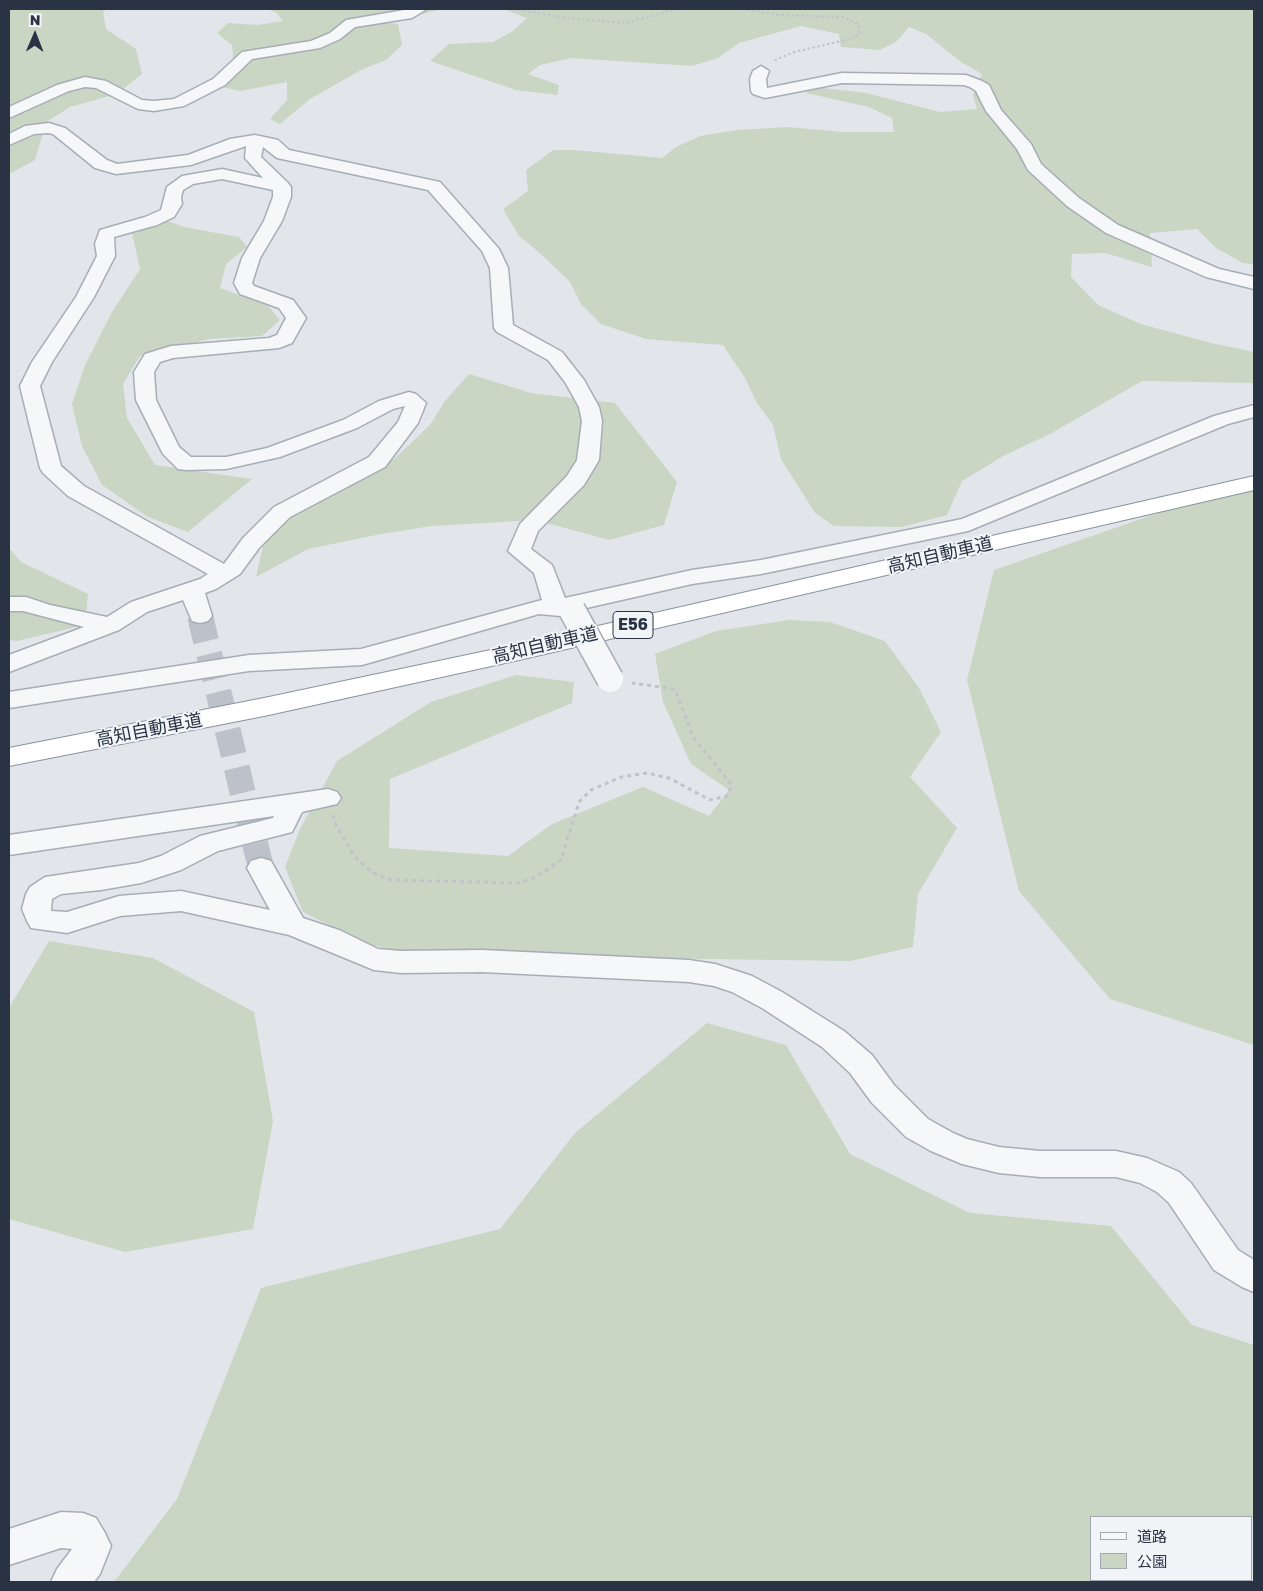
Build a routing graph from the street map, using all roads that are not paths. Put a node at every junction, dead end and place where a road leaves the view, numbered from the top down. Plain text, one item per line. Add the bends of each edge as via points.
1 (420, 9) edge
2 (761, 71) road end
3 (9, 113) edge
4 (9, 140) edge
5 (255, 140) junction
6 (282, 187) junction
7 (1254, 283) edge
8 (30, 386) junction
9 (9, 391) edge
10 (1254, 411) edge
11 (1254, 472) edge
12 (1254, 483) edge
13 (225, 574) junction
14 (192, 590) junction
15 (9, 604) edge
16 (564, 608) junction
17 (200, 616) tunnel mouth
18 (111, 624) junction
19 (9, 664) edge
20 (610, 679) road end
21 (9, 700) edge
22 (9, 743) edge
23 (9, 757) edge
24 (328, 798) road end
25 (292, 804) junction
26 (9, 845) edge
27 (261, 868) tunnel mouth
28 (293, 925) junction
29 (1254, 1277) edge
30 (9, 1546) edge
31 (70, 1582) edge

1 - 3 street via 412,14 351,23 335,36 314,45 247,55 219,82 178,103 138,104 100,84 85,82 63,88
2 - 7 street via 759,91 764,93 842,78 966,80 976,84 983,88 994,111 1025,148 1034,166 1073,202 1112,230 1213,273
4 - 5 street via 31,129 49,128 59,131 94,161 109,168 130,169 191,160 236,143
5 - 6 street via 253,158
5 - 16 street via 272,144 283,154 434,186 490,249 499,268 504,328 555,356 574,380 589,407 592,421 588,460 576,480 528,528 519,551 544,570
6 - 8 street via 222,174 188,180 176,187 168,213 106,234 106,256
6 - 13 street via 282,197 273,221 250,258 243,283 247,290 286,304 296,318 285,339 272,344 171,352 152,358 144,372 146,400 170,450 186,464 226,463 273,453 350,424 394,402 410,398 416,403 408,423 377,462 282,512
8 - 9 street
8 - 13 street via 51,468 76,491
10 - 16 street via 1221,420 968,524 761,567 692,577
11 - 22 highway, 高知自動車道 / E56 via 640,613 253,696
12 - 23 highway, 高知自動車道 / E56 via 519,652
13 - 14 street
14 - 17 street
14 - 18 street via 139,607
15 - 18 street via 26,604 44,611
16 - 20 street, bridge
16 - 21 street via 538,607 362,657 249,663
18 - 19 street
24 - 25 street
25 - 26 street
25 - 28 street via 283,825 210,843 170,864 141,873 55,884 40,894 36,909 41,921 67,923 119,906 180,901
27 - 28 street
28 - 29 street via 374,959 689,971 742,984 833,1039 861,1064 883,1094 917,1128 942,1142 999,1160 1040,1164 1116,1164 1147,1171 1168,1182 1180,1193 1226,1260
30 - 31 street via 61,1530 83,1531 92,1546 87,1561

